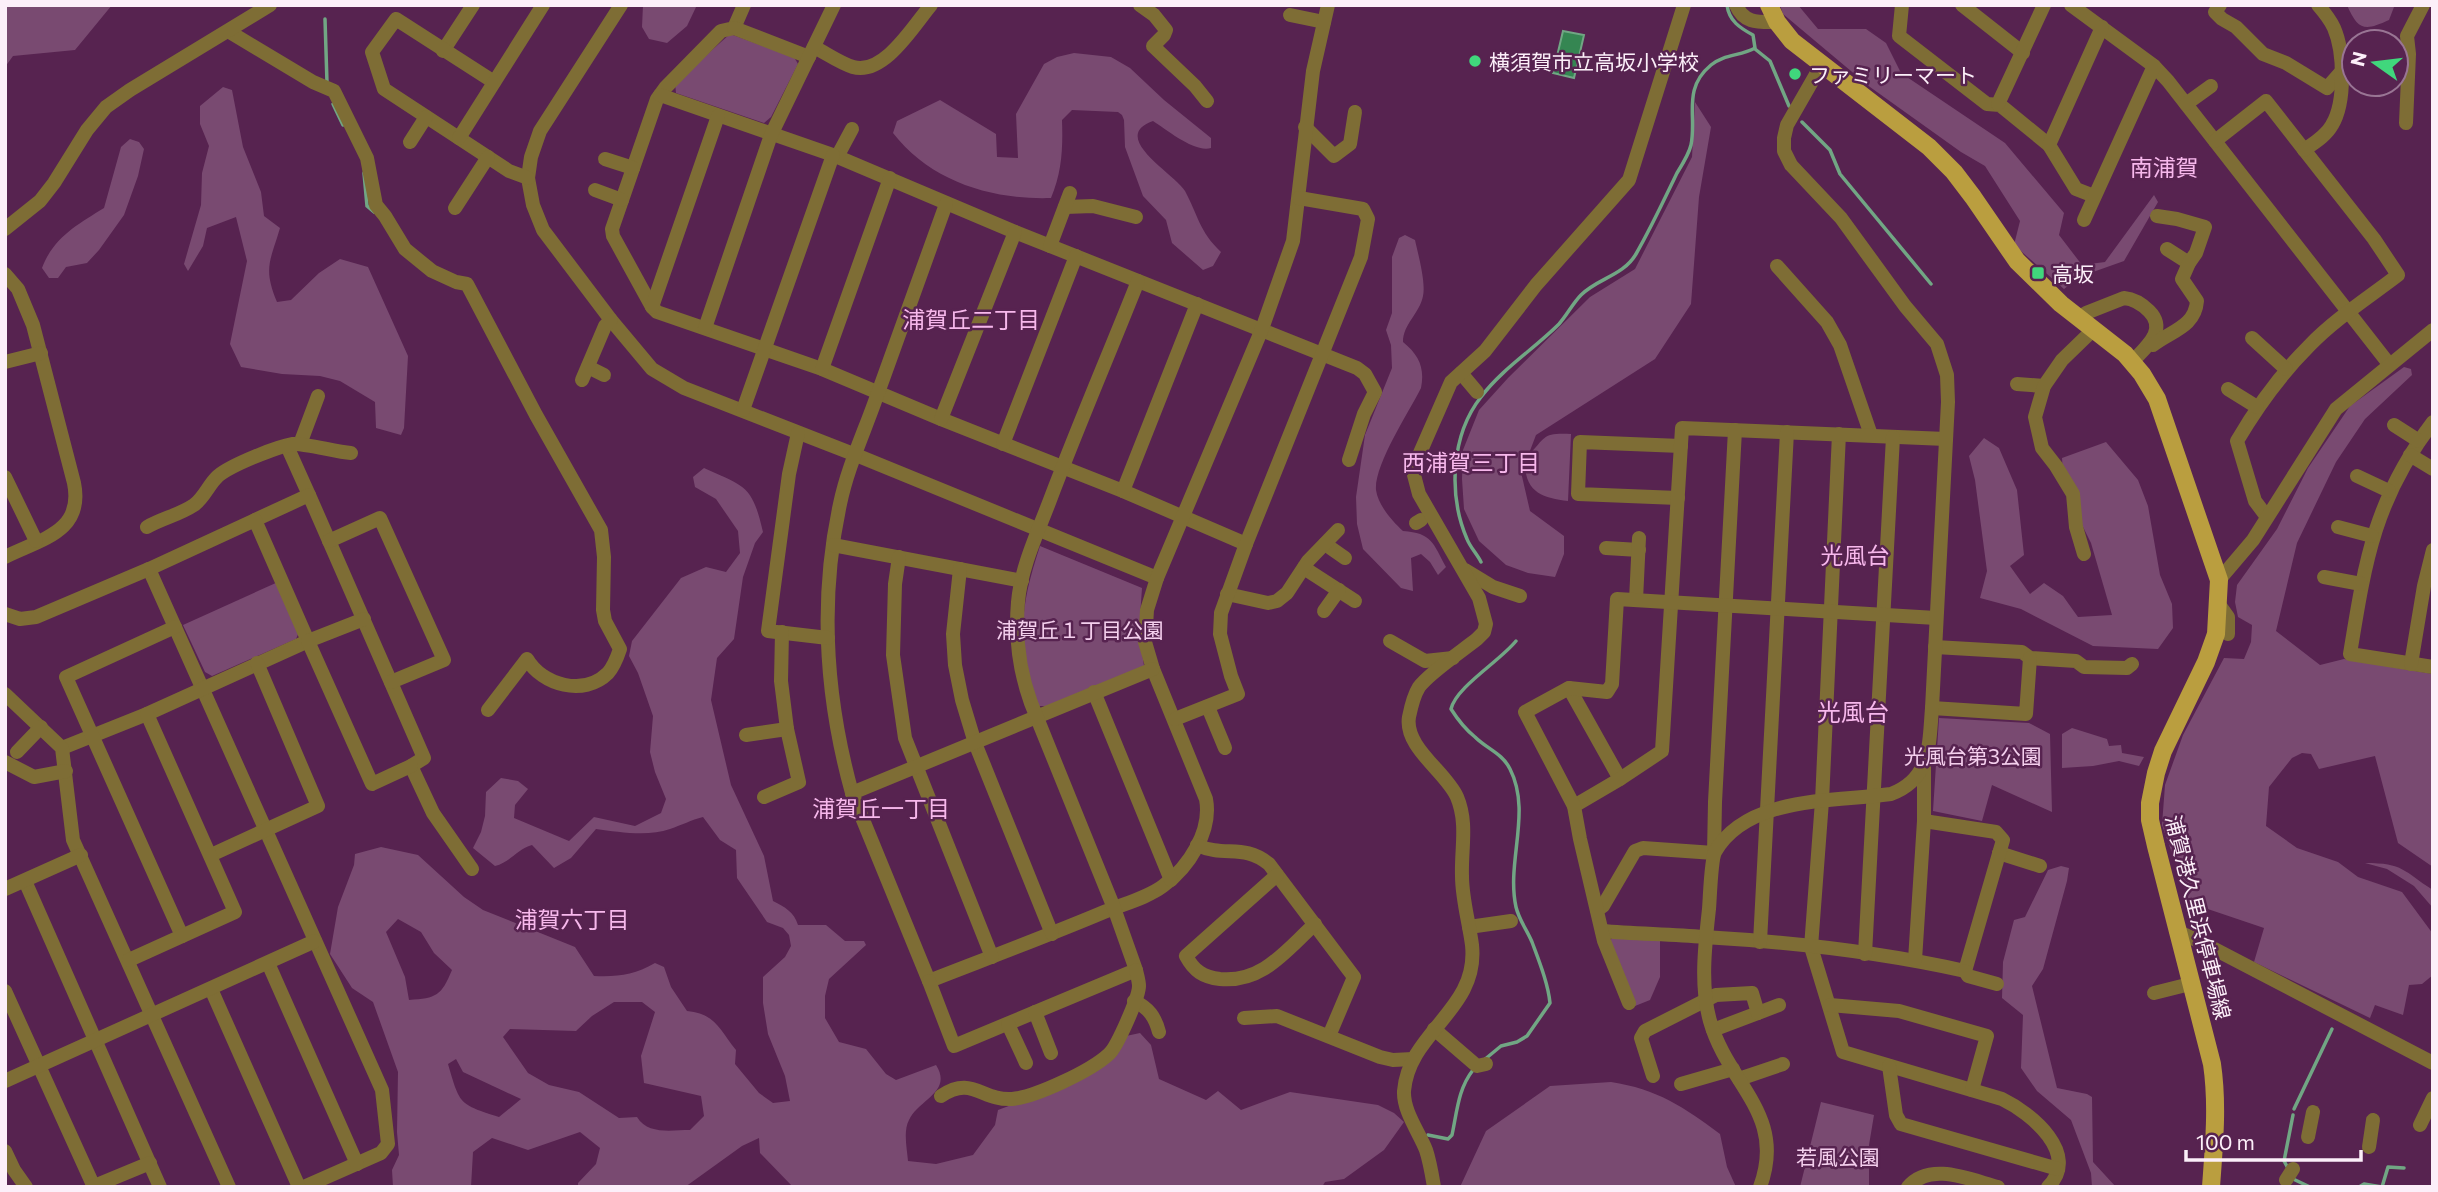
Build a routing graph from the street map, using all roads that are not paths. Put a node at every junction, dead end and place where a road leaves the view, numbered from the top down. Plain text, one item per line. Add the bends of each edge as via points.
1 (270, 5) edge
2 (474, 5) edge
3 (543, 5) edge
4 (621, 5) edge
5 (744, 5) edge
6 (834, 5) edge
7 (931, 5) edge
8 (1140, 5) edge
9 (1328, 5) edge
10 (1684, 5) edge
11 (1736, 5) edge
12 (1769, 5) edge
13 (1902, 5) edge
14 (1962, 5) edge
15 (2044, 5) edge
16 (2071, 5) edge
17 (2220, 5) edge
18 (2318, 5) edge
19 (2423, 5) edge
20 (1290, 15) dead end
21 (1324, 22) junction
22 (1777, 22) junction
23 (2102, 27) junction
24 (734, 29) junction
25 (228, 31) junction
26 (443, 51) junction
27 (812, 52) junction
28 (2022, 53) junction
29 (2340, 60) edge
30 (1822, 64) junction
31 (2154, 66) junction
32 (2340, 73) edge
33 (494, 82) junction
34 (2211, 86) dead end
35 (660, 95) junction
36 (2340, 96) edge
37 (1207, 101) dead end
38 (1998, 104) junction
39 (2186, 104) junction
40 (1355, 112) dead end
41 (718, 116) junction
42 (426, 117) junction
43 (2406, 123) dead end
44 (1306, 127) junction
45 (852, 128) dead end
46 (771, 135) junction
47 (459, 138) junction
48 (2215, 141) junction
49 (410, 142) dead end
50 (2049, 145) junction
51 (2304, 150) junction
52 (835, 156) junction
53 (488, 157) junction
54 (605, 159) dead end
55 (633, 168) junction
56 (528, 178) junction
57 (890, 178) junction
58 (595, 190) dead end
59 (2094, 197) junction
60 (1299, 198) junction
61 (622, 200) junction
62 (946, 204) junction
63 (454, 208) dead end
64 (2157, 216) dead end
65 (1136, 217) dead end
66 (2084, 220) dead end
67 (5, 229) edge
68 (1015, 232) junction
69 (1050, 246) junction
70 (2167, 249) dead end
71 (1076, 256) junction
72 (2189, 263) junction
73 (1777, 266) dead end
74 (5, 274) edge
75 (1139, 281) junction
76 (1197, 304) junction
77 (652, 307) junction
78 (2349, 312) junction
79 (611, 320) junction
80 (2087, 324) junction
81 (705, 328) junction
82 (1262, 329) junction
83 (2433, 330) edge
84 (2252, 338) dead end
85 (2149, 344) junction
86 (766, 348) junction
87 (41, 353) junction
88 (1324, 355) junction
89 (5, 362) edge
90 (2132, 362) junction
91 (2389, 364) junction
92 (822, 369) junction
93 (2287, 369) junction
94 (1461, 373) junction
95 (604, 375) dead end
96 (2017, 384) dead end
97 (2044, 386) junction
98 (2228, 389) dead end
99 (878, 391) junction
100 (1477, 392) dead end
101 (318, 396) dead end
102 (2257, 407) junction
103 (743, 410) junction
104 (941, 419) junction
105 (2433, 422) edge
106 (2394, 425) dead end
107 (1735, 430) junction
108 (1787, 432) junction
109 (798, 433) junction
110 (1839, 434) junction
111 (1871, 435) junction
112 (1893, 437) junction
113 (1946, 439) junction
114 (2419, 441) junction
115 (1003, 444) junction
116 (294, 445) junction
117 (1681, 446) junction
118 (351, 453) dead end
119 (2410, 455) junction
120 (856, 456) junction
121 (1349, 460) dead end
122 (1062, 467) junction
123 (2433, 469) edge
124 (5, 477) edge
125 (2357, 477) dead end
126 (1123, 491) junction
127 (2389, 491) junction
128 (309, 495) junction
129 (1678, 498) junction
130 (2267, 517) junction
131 (1183, 518) junction
132 (255, 520) junction
133 (146, 527) dead end
134 (2338, 527) dead end
135 (1338, 530) dead end
136 (1038, 531) junction
137 (2372, 537) junction
138 (36, 541) junction
139 (329, 541) junction
140 (1246, 544) junction
141 (1325, 544) junction
142 (833, 545) junction
143 (1606, 548) dead end
144 (2433, 550) edge
145 (2084, 554) dead end
146 (5, 557) edge
147 (899, 557) junction
148 (1345, 558) dead end
149 (1304, 568) junction
150 (149, 569) junction
151 (960, 569) junction
152 (1463, 570) junction
153 (2324, 577) dead end
154 (1157, 578) junction
155 (2219, 579) junction
156 (1022, 581) junction
157 (2361, 584) junction
158 (1339, 590) junction
159 (1227, 594) junction
160 (1520, 596) dead end
161 (1636, 600) junction
162 (1355, 601) dead end
163 (1672, 603) junction
164 (2218, 603) junction
165 (1725, 606) junction
166 (1778, 609) junction
167 (1324, 611) dead end
168 (1830, 612) junction
169 (5, 614) edge
170 (1884, 615) junction
171 (1936, 618) junction
172 (364, 619) junction
173 (175, 627) junction
174 (782, 632) junction
175 (2228, 634) dead end
176 (828, 638) junction
177 (308, 640) junction
178 (1390, 641) dead end
179 (1935, 648) junction
180 (1454, 658) junction
181 (2030, 658) junction
182 (257, 663) junction
183 (2132, 664) dead end
184 (2411, 664) junction
185 (2433, 667) edge
186 (1153, 669) junction
187 (391, 682) junction
188 (203, 688) junction
189 (1569, 688) junction
190 (1094, 692) junction
191 (5, 694) edge
192 (1208, 706) junction
193 (1932, 708) junction
194 (488, 710) dead end
195 (147, 714) junction
196 (1036, 717) junction
197 (1175, 719) junction
198 (41, 727) junction
199 (788, 729) junction
200 (746, 735) dead end
201 (91, 737) junction
202 (975, 743) junction
203 (62, 748) junction
204 (1225, 748) dead end
205 (17, 752) dead end
206 (5, 762) edge
207 (1924, 765) junction
208 (411, 766) junction
209 (915, 768) junction
210 (66, 771) junction
211 (1620, 779) junction
212 (852, 793) junction
213 (764, 797) dead end
214 (1873, 797) junction
215 (1822, 801) junction
216 (1574, 806) junction
217 (1767, 811) junction
218 (1924, 821) junction
219 (264, 830) junction
220 (1197, 845) junction
221 (1714, 853) junction
222 (1999, 853) junction
223 (81, 855) junction
224 (211, 855) junction
225 (2040, 866) dead end
226 (472, 869) dead end
227 (1277, 875) junction
228 (1171, 880) junction
229 (25, 881) junction
230 (5, 889) edge
231 (1114, 908) junction
232 (1597, 910) junction
233 (1511, 921) dead end
234 (1315, 924) junction
235 (1469, 927) junction
236 (1602, 931) junction
237 (2176, 932) junction
238 (1052, 934) junction
239 (181, 936) junction
240 (1706, 937) junction
241 (315, 941) junction
242 (1760, 942) junction
243 (1811, 947) junction
244 (1865, 954) junction
245 (992, 957) junction
246 (129, 960) junction
247 (1915, 960) junction
248 (268, 963) junction
249 (1136, 970) junction
250 (1965, 971) junction
251 (929, 981) junction
252 (1997, 984) dead end
253 (2190, 984) junction
254 (211, 989) junction
255 (5, 990) edge
256 (2154, 993) dead end
257 (1705, 998) junction
258 (1134, 1002) junction
259 (1629, 1003) dead end
260 (1779, 1005) dead end
261 (1830, 1005) junction
262 (1035, 1013) junction
263 (1758, 1013) junction
264 (152, 1014) junction
265 (1244, 1018) dead end
266 (1008, 1024) junction
267 (1434, 1029) junction
268 (1713, 1030) junction
269 (1159, 1032) dead end
270 (1329, 1036) junction
271 (95, 1040) junction
272 (1051, 1053) dead end
273 (1413, 1059) junction
274 (1026, 1063) dead end
275 (2433, 1063) edge
276 (1486, 1064) dead end
277 (1783, 1064) dead end
278 (39, 1066) junction
279 (1889, 1066) junction
280 (1736, 1074) junction
281 (1653, 1076) dead end
282 (5, 1081) edge
283 (1681, 1084) dead end
284 (1972, 1090) junction
285 (941, 1096) dead end
286 (2433, 1098) edge
287 (2313, 1112) dead end
288 (2373, 1120) dead end
289 (2420, 1125) dead end
290 (2308, 1137) dead end
291 (2370, 1147) dead end
292 (5, 1151) edge
293 (150, 1163) junction
294 (357, 1164) junction
295 (2058, 1169) junction
296 (93, 1186) edge
297 (26, 1187) edge
298 (160, 1187) edge
299 (229, 1187) edge
300 (301, 1187) edge
301 (1434, 1187) edge
302 (1760, 1187) edge
303 (1908, 1187) edge
304 (1998, 1187) edge
305 (2048, 1187) edge
306 (2211, 1187) edge

1 - 25 street
2 - 26 street
3 - 33 street
4 - 56 street via 540,131
5 - 24 street
6 - 27 street
7 - 27 street via 897,50 878,62 854,67
8 - 37 street via 1166,30 1153,46
9 - 21 street
10 - 94 street via 1629,180 1536,285 1490,356
11 - 22 street via 1751,21
12 - 22 main road, 浦賀港久里浜停車場線
13 - 38 street via 1899,36 1987,104
14 - 28 street
15 - 28 street
16 - 23 street
17 - 32 street via 2215,12 2263,54 2327,88
18 - 29 street via 2334,28
19 - 43 street via 2407,36
20 - 21 street
21 - 44 street
22 - 30 main road, 浦賀港久里浜停車場線
23 - 31 street
23 - 50 street
24 - 27 street
24 - 35 street via 721,32
25 - 67 street via 106,107 40,201
25 - 194 street via 328,89 366,158 376,205 405,249 432,271 467,284 601,530 603,610 620,649 614,665 597,681 578,686 538,675 527,659
26 - 33 street
26 - 42 street via 396,19 372,52 384,89
27 - 46 street
28 - 38 street
30 - 80 main road, 浦賀港久里浜停車場線 via 1937,155 2017,261
30 - 113 street via 1787,125 1784,151 1937,344 1947,375
31 - 39 street
31 - 59 street
33 - 47 street
34 - 39 street
35 - 41 street
35 - 55 street
36 - 51 street via 2328,132
38 - 50 street
39 - 48 street
40 - 44 street via 1350,144 1334,156
41 - 46 street
41 - 77 street
42 - 47 street
42 - 49 street
44 - 60 street
45 - 52 street
46 - 52 street
46 - 81 street
47 - 53 street
48 - 51 street via 2266,101
48 - 78 street
50 - 59 street via 2076,189
51 - 78 street via 2398,275
52 - 57 street
52 - 86 street
53 - 56 street
53 - 63 street
54 - 55 street
55 - 61 street
56 - 79 street via 543,230
57 - 62 street
57 - 92 street
58 - 61 street
59 - 66 street
60 - 82 street via 1293,241
60 - 88 street via 1363,209 1368,219 1361,257
61 - 77 street via 613,236
62 - 68 street
62 - 99 street
64 - 72 street via 2205,227
65 - 69 street via 1121,205 1093,206 1067,200
68 - 69 street
68 - 104 street
69 - 71 street
70 - 72 street
71 - 75 street
71 - 115 street
72 - 85 street via 2182,279 2197,301 2192,319
73 - 111 street via 1827,322 1840,345
74 - 87 street via 24,300
75 - 76 street
75 - 122 street
76 - 82 street
76 - 126 street
77 - 81 street
78 - 91 street
78 - 93 street
79 - 95 street via 585,374
79 - 103 street via 652,369 684,388
80 - 85 street via 2085,313 2129,298 2157,321 2156,335
80 - 90 main road, 浦賀港久里浜停車場線
80 - 97 street
81 - 86 street
82 - 88 street
82 - 131 street
83 - 91 street
84 - 93 street
85 - 90 street
86 - 92 street
86 - 103 street
87 - 89 street
87 - 138 street via 77,502 65,526
88 - 121 street via 1357,368 1374,392
88 - 140 street
90 - 155 main road, 浦賀港久里浜停車場線 via 2157,399
91 - 130 street via 2336,409
92 - 99 street
93 - 102 street
94 - 100 street
94 - 152 street via 1451,382 1414,475 1419,494
96 - 97 street
97 - 145 street via 2035,416 2042,448 2074,494
98 - 102 street
99 - 104 street
99 - 120 street
101 - 116 street
102 - 130 street via 2236,442 2255,501
103 - 109 street
104 - 115 street
105 - 114 street
106 - 114 street
107 - 108 street
107 - 117 street via 1682,428
107 - 165 street
108 - 110 street
108 - 166 street
109 - 120 street
109 - 174 street via 768,631
110 - 111 street
110 - 168 street
111 - 112 street
112 - 113 street
112 - 170 street
113 - 171 street
114 - 119 street
115 - 122 street
116 - 118 street
116 - 128 street
116 - 133 street via 234,466 218,476 198,502
117 - 129 street
117 - 129 street via 1580,442 1578,494
119 - 123 street
119 - 127 street
120 - 136 street
120 - 142 street via 840,503
122 - 126 street
122 - 136 street
124 - 138 street
125 - 127 street
126 - 131 street
127 - 137 street
128 - 132 street
128 - 139 street
129 - 163 street
130 - 155 street
131 - 140 street
131 - 154 street
132 - 150 street
132 - 177 street
134 - 137 street
135 - 141 street
136 - 154 street
136 - 156 street
137 - 157 street
138 - 146 street
139 - 172 street
139 - 187 street via 380,517 444,660
140 - 159 street
141 - 148 street
141 - 149 street
142 - 147 street
142 - 176 street
143 - 161 street via 1639,544
144 - 184 street
147 - 151 street
147 - 209 street via 894,655 905,738
149 - 158 street
149 - 159 street via 1277,601
150 - 169 street via 36,617 20,619
150 - 173 street
151 - 156 street
151 - 202 street via 953,634 955,665
152 - 160 street
152 - 180 street via 1479,598 1486,625
153 - 157 street
154 - 186 street via 1145,626
155 - 164 main road, 浦賀港久里浜停車場線
156 - 196 street via 1019,656
157 - 184 street via 2350,654
158 - 162 street
158 - 167 street
159 - 192 street via 1220,634 1238,694
161 - 163 street
161 - 189 street via 1617,600 1612,684 1607,692
163 - 165 street
163 - 211 street via 1662,751
164 - 175 street via 2228,617
164 - 237 main road, 浦賀港久里浜停車場線 via 2216,634 2163,751 2150,803
165 - 166 street
165 - 221 street
166 - 168 street
166 - 217 street
168 - 170 street
168 - 215 street
170 - 171 street
170 - 214 street
171 - 179 street
172 - 177 street
172 - 187 street
173 - 188 street
173 - 201 street via 66,677
174 - 176 street
174 - 199 street via 781,681
176 - 212 street via 834,714
177 - 182 street
177 - 208 street via 372,784
178 - 180 street via 1425,661
179 - 181 street via 2022,652
179 - 193 street
180 - 235 street via 1420,686 1408,721 1416,744 1450,784 1462,812 1462,876
181 - 183 street via 2076,661 2084,667
181 - 193 street via 2026,714
182 - 188 street
182 - 219 street via 318,806
184 - 185 street
186 - 190 street
186 - 197 street
187 - 208 street via 424,758
188 - 195 street
188 - 219 street
189 - 211 street
189 - 216 street via 1525,712
190 - 196 street
190 - 228 street
191 - 198 street
192 - 197 street
192 - 204 street
193 - 207 street
195 - 201 street
195 - 224 street
196 - 202 street
196 - 231 street
197 - 220 street via 1206,799 1207,818
198 - 203 street
198 - 205 street
199 - 200 street
199 - 213 street via 799,782
201 - 203 street
201 - 239 street
202 - 209 street
202 - 238 street
203 - 210 street
206 - 210 street via 34,777
207 - 214 street via 1904,789
207 - 218 street
208 - 226 street via 433,813
209 - 212 street
209 - 245 street
210 - 223 street via 73,840
211 - 216 street
212 - 251 street
214 - 215 street
214 - 244 street
215 - 217 street
215 - 243 street
216 - 232 street
217 - 221 street via 1733,831
217 - 242 street
218 - 222 street via 1996,832 2003,840
218 - 247 street
219 - 224 street
219 - 241 street
220 - 227 street via 1215,852 1250,852
220 - 228 street
221 - 232 street via 1635,850
221 - 240 street
222 - 225 street
222 - 250 street
223 - 229 street
223 - 246 street
224 - 239 street via 235,912
227 - 234 street
227 - 234 street via 1186,956 1197,972 1205,977 1248,978 1268,967
228 - 231 street
229 - 230 street
229 - 271 street
231 - 238 street
231 - 249 street
232 - 236 street
233 - 235 street
234 - 270 street via 1354,977
235 - 267 street via 1472,965 1468,982 1459,1001
236 - 240 street
236 - 259 street
237 - 253 main road, 浦賀港久里浜停車場線
237 - 275 street
238 - 245 street
239 - 246 street
240 - 242 street
240 - 257 street
241 - 248 street
241 - 294 street via 382,1090 388,1143 381,1153
242 - 243 street
243 - 244 street
243 - 261 street
244 - 247 street
245 - 251 street
246 - 264 street
247 - 250 street
248 - 254 street
248 - 294 street
249 - 258 street via 1139,987
249 - 262 street
250 - 252 street via 1968,976
251 - 266 street via 954,1046
253 - 256 street
253 - 306 main road, 浦賀港久里浜停車場線 via 2216,1091
254 - 264 street
254 - 300 street
255 - 278 street
257 - 263 street via 1752,993
257 - 268 street
257 - 281 street via 1645,1031 1642,1038
258 - 269 street via 1149,1010
258 - 285 street via 1111,1053 1083,1071 1025,1097 1008,1099 954,1088
260 - 263 street
261 - 279 street via 1843,1052
261 - 284 street via 1899,1012 1987,1036
262 - 266 street
262 - 272 street
263 - 268 street
264 - 271 street
264 - 299 street
265 - 270 street via 1277,1017
266 - 274 street
267 - 273 street
267 - 276 street via 1477,1066
268 - 280 street
270 - 273 street via 1380,1057
271 - 278 street
271 - 293 street
273 - 301 street via 1404,1096
277 - 280 street
278 - 282 street
278 - 296 street
279 - 284 street
279 - 295 street via 1901,1124
280 - 283 street
280 - 302 street via 1767,1134 1768,1164
284 - 295 street via 2025,1112 2057,1150
286 - 289 street
287 - 290 street
288 - 291 street
292 - 297 street
293 - 296 street
293 - 298 street
294 - 300 street
295 - 305 street
303 - 304 street via 1917,1177 1940,1173

